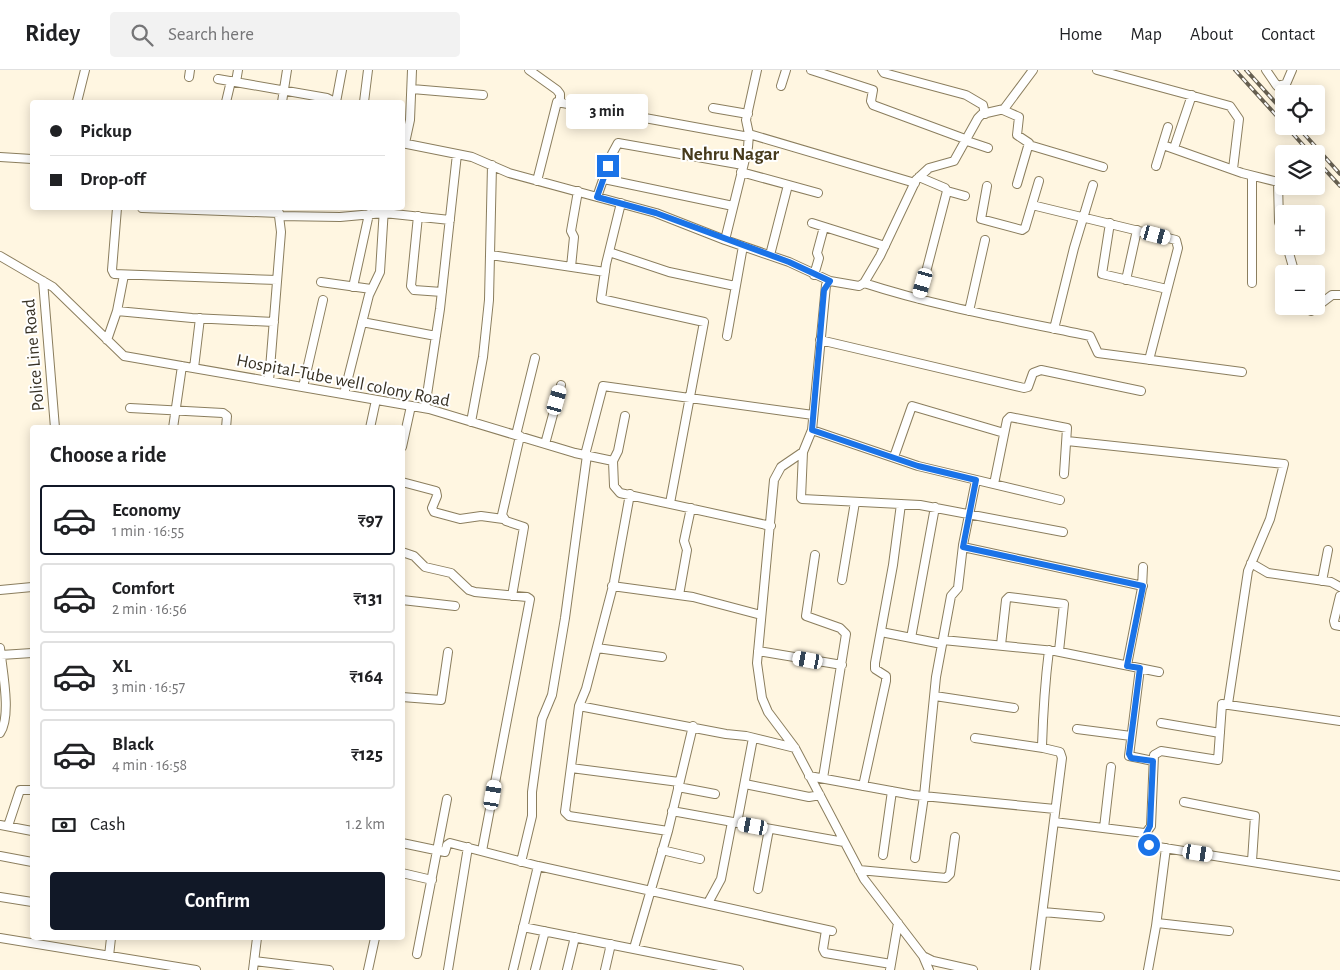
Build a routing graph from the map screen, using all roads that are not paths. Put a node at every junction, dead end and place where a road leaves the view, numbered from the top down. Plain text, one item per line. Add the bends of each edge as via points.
1 (85, 70) edge
2 (238, 70) edge
3 (287, 70) edge
4 (342, 70) edge
5 (368, 70) edge
6 (412, 70) edge
7 (529, 70) edge
8 (757, 70) edge
9 (786, 70) edge
10 (811, 70) edge
11 (882, 70) edge
12 (1033, 70) edge
13 (1097, 70) edge
14 (1266, 70) edge
15 (1292, 70) edge
16 (218, 79) dead end
17 (233, 82) junction
18 (781, 86) dead end
19 (412, 89) junction
20 (283, 90) junction
21 (483, 95) dead end
22 (1192, 95) junction
23 (78, 100) edge
24 (227, 100) edge
25 (282, 100) edge
26 (331, 100) edge
27 (335, 100) edge
28 (364, 100) edge
29 (560, 102) junction
30 (714, 108) dead end
31 (1003, 110) junction
32 (748, 114) junction
33 (984, 114) junction
34 (1168, 127) dead end
35 (749, 135) junction
36 (405, 136) edge
37 (964, 140) junction
38 (405, 143) edge
39 (1163, 144) junction
40 (1029, 145) junction
41 (988, 148) dead end
42 (1174, 148) junction
43 (457, 154) junction
44 (0, 157) edge
45 (30, 159) edge
46 (492, 165) junction
47 (1156, 166) dead end
48 (1103, 167) dead end
49 (742, 168) junction
50 (1232, 169) junction
51 (1252, 176) junction
52 (604, 179) junction
53 (917, 180) junction
54 (538, 181) junction
55 (1039, 181) dead end
56 (1017, 184) dead end
57 (788, 185) junction
58 (1093, 185) dead end
59 (987, 186) dead end
60 (578, 191) junction
61 (947, 191) junction
62 (818, 193) dead end
63 (965, 196) dead end
64 (597, 197) junction
65 (621, 203) junction
66 (1032, 205) junction
67 (1279, 205) edge
68 (733, 206) junction
69 (117, 210) edge
70 (228, 210) edge
71 (344, 210) edge
72 (384, 210) edge
73 (279, 212) edge
74 (369, 214) junction
75 (418, 216) junction
76 (1083, 216) junction
77 (343, 217) junction
78 (450, 220) junction
79 (812, 223) dead end
80 (1110, 223) junction
81 (824, 227) junction
82 (1137, 230) junction
83 (725, 240) junction
84 (984, 240) dead end
85 (743, 246) junction
86 (885, 246) junction
87 (609, 252) junction
88 (491, 255) junction
89 (0, 256) edge
90 (770, 256) junction
91 (570, 267) junction
92 (605, 272) junction
93 (124, 275) junction
94 (814, 275) junction
95 (277, 280) junction
96 (1126, 280) junction
97 (43, 281) junction
98 (830, 281) junction
99 (322, 282) dead end
100 (864, 283) junction
101 (1252, 283) dead end
102 (735, 286) junction
103 (353, 287) junction
104 (371, 289) junction
105 (1168, 289) junction
106 (442, 292) junction
107 (1340, 295) edge
108 (323, 300) dead end
109 (919, 300) junction
110 (1325, 300) edge
111 (117, 311) junction
112 (969, 311) junction
113 (200, 318) junction
114 (274, 322) junction
115 (362, 322) junction
116 (1054, 329) junction
117 (436, 336) junction
118 (727, 336) dead end
119 (107, 340) junction
120 (820, 340) junction
121 (535, 358) dead end
122 (1149, 360) junction
123 (182, 366) junction
124 (194, 368) junction
125 (1242, 372) dead end
126 (269, 381) junction
127 (561, 385) dead end
128 (303, 387) junction
129 (1141, 391) dead end
130 (344, 394) junction
131 (691, 399) junction
132 (376, 400) junction
133 (411, 406) junction
134 (130, 408) dead end
135 (425, 408) junction
136 (175, 410) junction
137 (813, 415) junction
138 (625, 416) dead end
139 (471, 422) junction
140 (55, 425) edge
141 (173, 425) edge
142 (226, 425) edge
143 (371, 425) edge
144 (812, 430) junction
145 (405, 433) edge
146 (1004, 433) junction
147 (518, 436) junction
148 (1067, 441) junction
149 (545, 444) junction
150 (803, 452) junction
151 (586, 455) junction
152 (894, 458) junction
153 (613, 461) junction
154 (1064, 474) dead end
155 (976, 480) junction
156 (405, 483) edge
157 (994, 484) junction
158 (630, 494) junction
159 (1060, 500) dead end
160 (854, 502) junction
161 (670, 503) junction
162 (901, 504) junction
163 (691, 508) junction
164 (935, 508) junction
165 (970, 513) junction
166 (503, 519) junction
167 (771, 526) junction
168 (1063, 532) dead end
169 (963, 547) junction
170 (1328, 550) dead end
171 (405, 553) edge
172 (815, 555) dead end
173 (1251, 563) junction
174 (1143, 567) dead end
175 (842, 580) dead end
176 (1322, 581) junction
177 (612, 586) junction
178 (1143, 586) junction
179 (30, 587) edge
180 (1340, 587) edge
181 (0, 590) edge
182 (679, 595) junction
183 (512, 596) junction
184 (1340, 596) edge
185 (405, 600) edge
186 (455, 606) dead end
187 (761, 615) junction
188 (1340, 626) edge
189 (880, 632) junction
190 (911, 638) junction
191 (942, 642) junction
192 (1001, 645) junction
193 (0, 648) edge
194 (597, 648) junction
195 (1049, 650) junction
196 (758, 651) junction
197 (1058, 651) junction
198 (448, 652) dead end
199 (30, 653) edge
200 (0, 655) edge
201 (662, 657) dead end
202 (842, 666) junction
203 (1127, 666) junction
204 (1140, 668) junction
205 (1159, 672) dead end
206 (935, 696) junction
207 (405, 697) edge
208 (1228, 704) junction
209 (579, 706) junction
210 (1014, 708) dead end
211 (1340, 721) edge
212 (1161, 723) dead end
213 (693, 726) junction
214 (1077, 729) dead end
215 (0, 733) edge
216 (1220, 733) junction
217 (1132, 736) junction
218 (754, 738) junction
219 (975, 738) dead end
220 (795, 748) junction
221 (1043, 748) junction
222 (1153, 761) junction
223 (1111, 767) dead end
224 (571, 768) junction
225 (809, 776) junction
226 (824, 778) junction
227 (679, 784) junction
228 (745, 784) junction
229 (864, 786) junction
230 (30, 790) edge
231 (892, 791) junction
232 (714, 794) dead end
233 (820, 795) junction
234 (924, 796) junction
235 (447, 799) dead end
236 (1184, 802) dead end
237 (1056, 809) junction
238 (672, 811) junction
239 (735, 822) junction
240 (1054, 822) junction
241 (4, 825) edge
242 (1104, 828) junction
243 (769, 829) junction
244 (30, 831) edge
245 (668, 831) junction
246 (1146, 834) junction
247 (955, 837) dead end
248 (844, 842) junction
249 (405, 844) edge
250 (468, 848) junction
251 (1166, 848) junction
252 (438, 850) junction
253 (662, 850) junction
254 (482, 851) junction
255 (883, 855) dead end
256 (0, 856) edge
257 (700, 858) dead end
258 (915, 858) dead end
259 (1252, 861) junction
260 (30, 862) edge
261 (521, 862) junction
262 (538, 866) junction
263 (859, 870) junction
264 (405, 874) edge
265 (1340, 876) edge
266 (432, 880) junction
267 (758, 889) dead end
268 (650, 891) junction
269 (0, 897) edge
270 (30, 902) edge
271 (708, 904) junction
272 (1042, 912) junction
273 (1100, 917) dead end
274 (898, 923) junction
275 (1157, 923) junction
276 (523, 926) junction
277 (546, 931) junction
278 (1229, 931) dead end
279 (575, 937) junction
280 (0, 938) edge
281 (111, 940) edge
282 (257, 940) edge
283 (376, 940) edge
284 (611, 944) junction
285 (634, 948) junction
286 (417, 954) dead end
287 (109, 956) junction
288 (924, 956) junction
289 (254, 960) junction
290 (890, 967) edge
291 (196, 970) edge
292 (253, 970) edge
293 (329, 970) edge
294 (368, 970) edge
295 (448, 970) edge
296 (512, 970) edge
297 (535, 970) edge
298 (567, 970) edge
299 (605, 970) edge
300 (738, 970) edge
301 (929, 970) edge
302 (973, 970) edge
303 (1035, 970) edge
304 (1148, 970) edge

1 - 23 street
2 - 17 street
3 - 20 street
4 - 27 street
5 - 28 street
6 - 19 street
7 - 29 street via 557,90
8 - 32 street
9 - 18 street
10 - 37 street via 873,90 871,101 874,105
11 - 33 street via 966,95 983,105
12 - 31 street
13 - 22 street
14 - 15 street via 1277,86 1286,84
16 - 17 street
17 - 20 street
17 - 24 street
19 - 21 street
19 - 36 street
20 - 25 street
20 - 26 street
22 - 42 street
22 - 50 street via 1228,105 1238,114
29 - 35 street
29 - 54 street via 555,107
30 - 32 street
31 - 33 street
31 - 40 street via 1019,117 1017,135
32 - 35 street
33 - 37 street
34 - 39 street
35 - 49 street
35 - 53 street
37 - 41 street
37 - 53 street via 954,161 929,168
38 - 43 street
39 - 42 street
39 - 47 street
40 - 48 street
40 - 56 street
42 - 50 street
43 - 46 street
43 - 78 street
44 - 45 street
46 - 54 street
46 - 88 street
49 - 52 street via 618,144
49 - 57 street
49 - 68 street
50 - 51 street
51 - 67 street via 1278,182
51 - 101 street
52 - 64 street
52 - 68 street
53 - 61 street
53 - 86 street
54 - 60 street
55 - 66 street
57 - 62 street
57 - 90 street
58 - 76 street
59 - 66 street via 983,220 1024,230
60 - 64 street
60 - 91 street via 571,231 574,237
61 - 63 street
61 - 109 street
64 - 65 street
65 - 83 street
65 - 87 street
66 - 76 street
68 - 83 street
69 - 93 street via 112,270 114,274
70 - 73 street
71 - 77 street
72 - 74 street
72 - 75 street
72 - 104 street via 380,272
73 - 77 street
73 - 95 street via 281,232
74 - 77 street
74 - 103 street
75 - 78 street
75 - 106 street via 411,286 414,290
76 - 80 street
76 - 116 street
78 - 106 street
79 - 81 street
80 - 82 street
80 - 96 street via 1102,274
81 - 86 street
81 - 94 street
82 - 96 street
82 - 105 street via 1178,243
83 - 85 street
84 - 112 street
85 - 90 street
85 - 102 street
86 - 100 street
87 - 92 street
87 - 102 street via 669,272
88 - 91 street
88 - 139 street via 487,326
89 - 97 street, Hospital-Tube well colony Road
90 - 94 street
91 - 92 street
92 - 131 street via 602,300 703,320
93 - 95 street
93 - 111 street
94 - 98 street
95 - 114 street
96 - 105 street
97 - 119 street, Hospital-Tube well colony Road
97 - 140 street, Police Line Road
98 - 100 street via 859,286
98 - 120 street via 824,290
99 - 103 street
100 - 109 street
102 - 118 street
103 - 104 street
104 - 115 street
105 - 122 street
106 - 117 street
107 - 110 street via 1332,294
108 - 128 street
109 - 112 street
111 - 113 street
111 - 119 street
112 - 116 street
113 - 114 street
113 - 124 street
114 - 126 street
115 - 117 street
115 - 130 street
116 - 122 street via 1090,336 1098,353
117 - 135 street
119 - 123 street, Hospital-Tube well colony Road via 124,356
120 - 129 street via 1024,388 1040,370
120 - 137 street
121 - 147 street
122 - 125 street
123 - 124 street, Hospital-Tube well colony Road
123 - 136 street
124 - 126 street, Hospital-Tube well colony Road
126 - 128 street, Hospital-Tube well colony Road
127 - 149 street
128 - 130 street, Hospital-Tube well colony Road
130 - 132 street, Hospital-Tube well colony Road
131 - 137 street
131 - 151 street via 603,386
131 - 161 street
132 - 133 street, Hospital-Tube well colony Road
132 - 143 street
133 - 135 street, Hospital-Tube well colony Road
133 - 145 street
134 - 136 street
135 - 139 street, Hospital-Tube well colony Road
136 - 141 street
136 - 142 street via 223,413 227,416
137 - 144 street
138 - 153 street
139 - 147 street, Hospital-Tube well colony Road
144 - 150 street
144 - 152 street
146 - 148 street via 1010,417 1066,427
146 - 152 street via 912,406
146 - 157 street
147 - 149 street, Hospital-Tube well colony Road
147 - 166 street
148 - 154 street
148 - 173 street via 1284,464 1270,519
149 - 151 street, Hospital-Tube well colony Road
150 - 160 street via 801,499
150 - 167 street via 776,473
151 - 153 street, Hospital-Tube well colony Road
151 - 261 street via 565,618 552,695 542,720 532,816
152 - 155 street
153 - 158 street via 616,490
155 - 157 street
155 - 165 street
156 - 166 street via 436,491 434,512 460,519 481,516
157 - 159 street
158 - 161 street
158 - 177 street
160 - 162 street
160 - 175 street
161 - 163 street
162 - 164 street
162 - 189 street
163 - 167 street
163 - 182 street
164 - 165 street
164 - 190 street
165 - 168 street
165 - 169 street
166 - 183 street via 524,526
167 - 187 street
169 - 178 street
169 - 191 street via 958,588 950,596
170 - 176 street
171 - 183 street via 414,556 425,567 451,573 469,590
172 - 202 street via 806,616 846,632
173 - 176 street via 1268,573
173 - 208 street
174 - 178 street
176 - 180 street
177 - 182 street
177 - 194 street
178 - 203 street
179 - 181 street
182 - 187 street
183 - 254 street via 528,597 530,607
184 - 188 street via 1334,623
185 - 186 street
187 - 196 street
189 - 190 street
189 - 229 street via 874,667 884,674 886,681
190 - 191 street
191 - 192 street
191 - 206 street
192 - 195 street
192 - 197 street via 1009,597 1064,604
193 - 200 street
194 - 201 street
194 - 209 street
195 - 197 street
195 - 221 street via 1044,688
196 - 202 street
196 - 220 street via 762,698 768,712
197 - 203 street
198 - 207 street via 441,700
199 - 200 street
200 - 215 street via 5,699
202 - 226 street
203 - 204 street
204 - 205 street
204 - 217 street
206 - 210 street
206 - 234 street
208 - 211 street
208 - 216 street via 1222,706
209 - 213 street
209 - 224 street
212 - 216 street
213 - 218 street
213 - 227 street
214 - 217 street
216 - 222 street via 1218,760 1161,751 1155,753
217 - 222 street via 1130,756
218 - 220 street
218 - 228 street
219 - 221 street
220 - 225 street
221 - 237 street via 1061,754
222 - 246 street via 1150,826
223 - 242 street
224 - 227 street
224 - 245 street via 565,807 569,816
225 - 226 street
225 - 233 street
226 - 229 street
227 - 232 street
227 - 238 street
228 - 233 street via 809,797
228 - 239 street
229 - 231 street
230 - 241 street via 20,790
231 - 234 street
231 - 255 street
233 - 248 street
234 - 237 street
234 - 258 street
235 - 252 street
236 - 259 street via 1255,816
237 - 240 street
238 - 239 street
238 - 245 street
239 - 243 street
239 - 271 street via 721,879
240 - 242 street
240 - 272 street
241 - 244 street
242 - 246 street
243 - 248 street
243 - 267 street
245 - 253 street
246 - 251 street via 1149,845
247 - 263 street via 950,874 946,878
248 - 263 street
249 - 252 street
250 - 252 street via 450,843 445,852
250 - 254 street
250 - 295 street
251 - 259 street
251 - 275 street
252 - 266 street
253 - 257 street
253 - 268 street
254 - 261 street
256 - 260 street
259 - 265 street
261 - 262 street
262 - 268 street
262 - 276 street
263 - 274 street
264 - 266 street
266 - 286 street
268 - 271 street
268 - 285 street
269 - 270 street
271 - 290 street via 829,930 823,949 825,952
272 - 273 street
272 - 303 street
274 - 288 street
274 - 290 street
275 - 278 street
275 - 304 street
276 - 277 street
276 - 296 street
277 - 279 street
277 - 297 street
279 - 284 street
279 - 298 street
280 - 287 street
281 - 287 street
282 - 289 street
283 - 294 street
284 - 285 street
284 - 299 street
285 - 300 street
287 - 291 street
288 - 301 street
288 - 302 street
289 - 292 street
289 - 293 street

